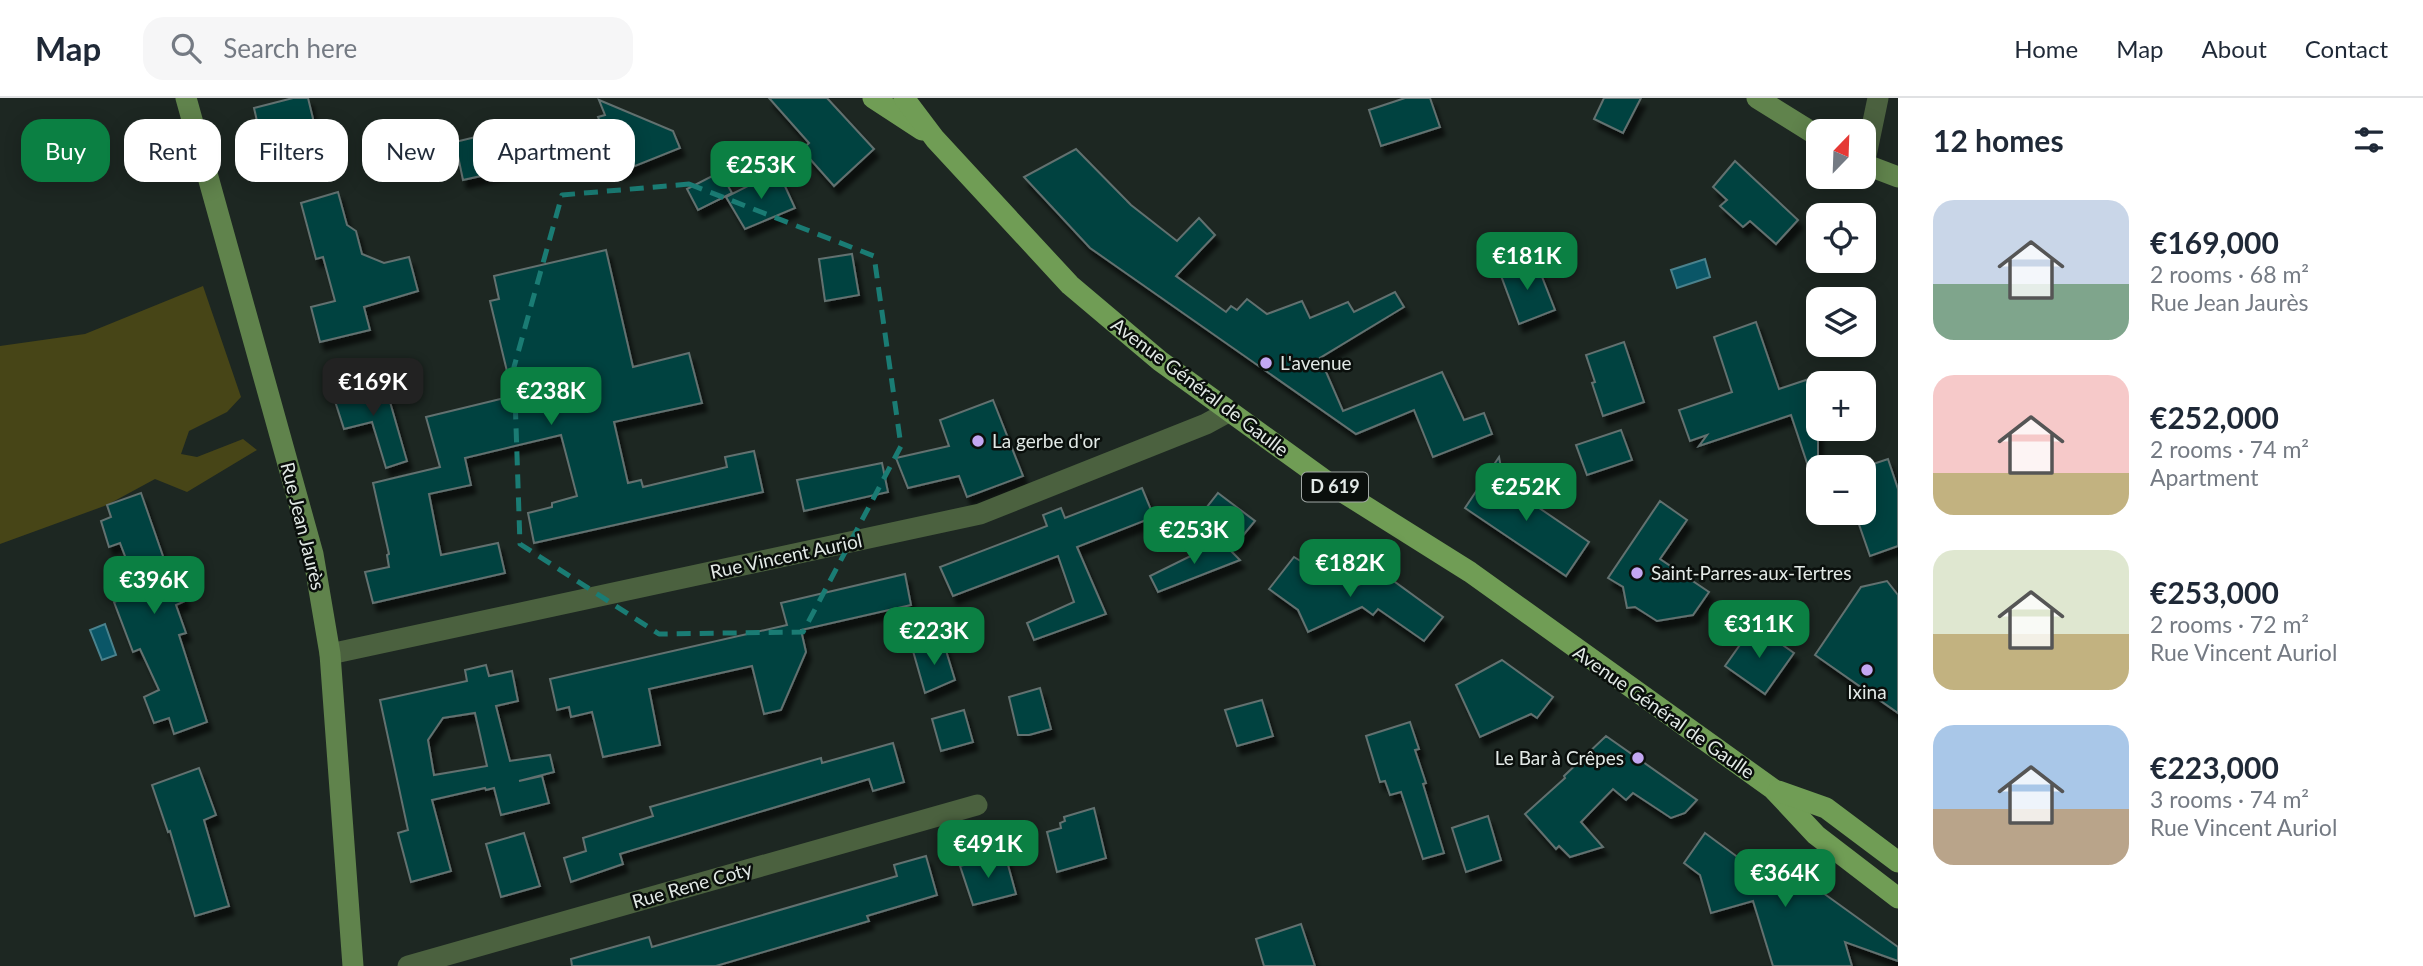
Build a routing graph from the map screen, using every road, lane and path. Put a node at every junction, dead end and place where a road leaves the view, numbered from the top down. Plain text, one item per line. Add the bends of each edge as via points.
1 (187, 98) edge
2 (873, 98) edge
3 (904, 98) edge
4 (1757, 98) edge
5 (1878, 98) edge
6 (1874, 119) edge
7 (1806, 129) edge
8 (935, 139) junction
9 (1876, 169) edge
10 (1898, 177) edge
11 (1228, 412) junction
12 (330, 654) junction
13 (1773, 789) junction
14 (977, 805) dead end
15 (1898, 862) edge
16 (1898, 898) edge
17 (353, 966) edge
18 (408, 966) edge

1 - 12 street, Rue Jean Jaurès via 313,554
2 - 8 main road, Avenue Général de Gaulle / D 619
3 - 8 main road, Avenue Général de Gaulle / D 619
4 - 7 street
5 - 6 street
8 - 11 main road, Avenue Général de Gaulle / D 619 via 1070,285
9 - 10 street
11 - 12 street, Rue Vincent Auriol via 980,514
11 - 13 main road, Avenue Général de Gaulle / D 619 via 1333,486 1470,572
12 - 17 street, Rue Jean Jaurès
13 - 15 main road, Avenue Général de Gaulle / D 619 via 1826,808
13 - 16 main road, Avenue Général de Gaulle / D 619 via 1816,835
14 - 18 street, Rue Rene Coty

